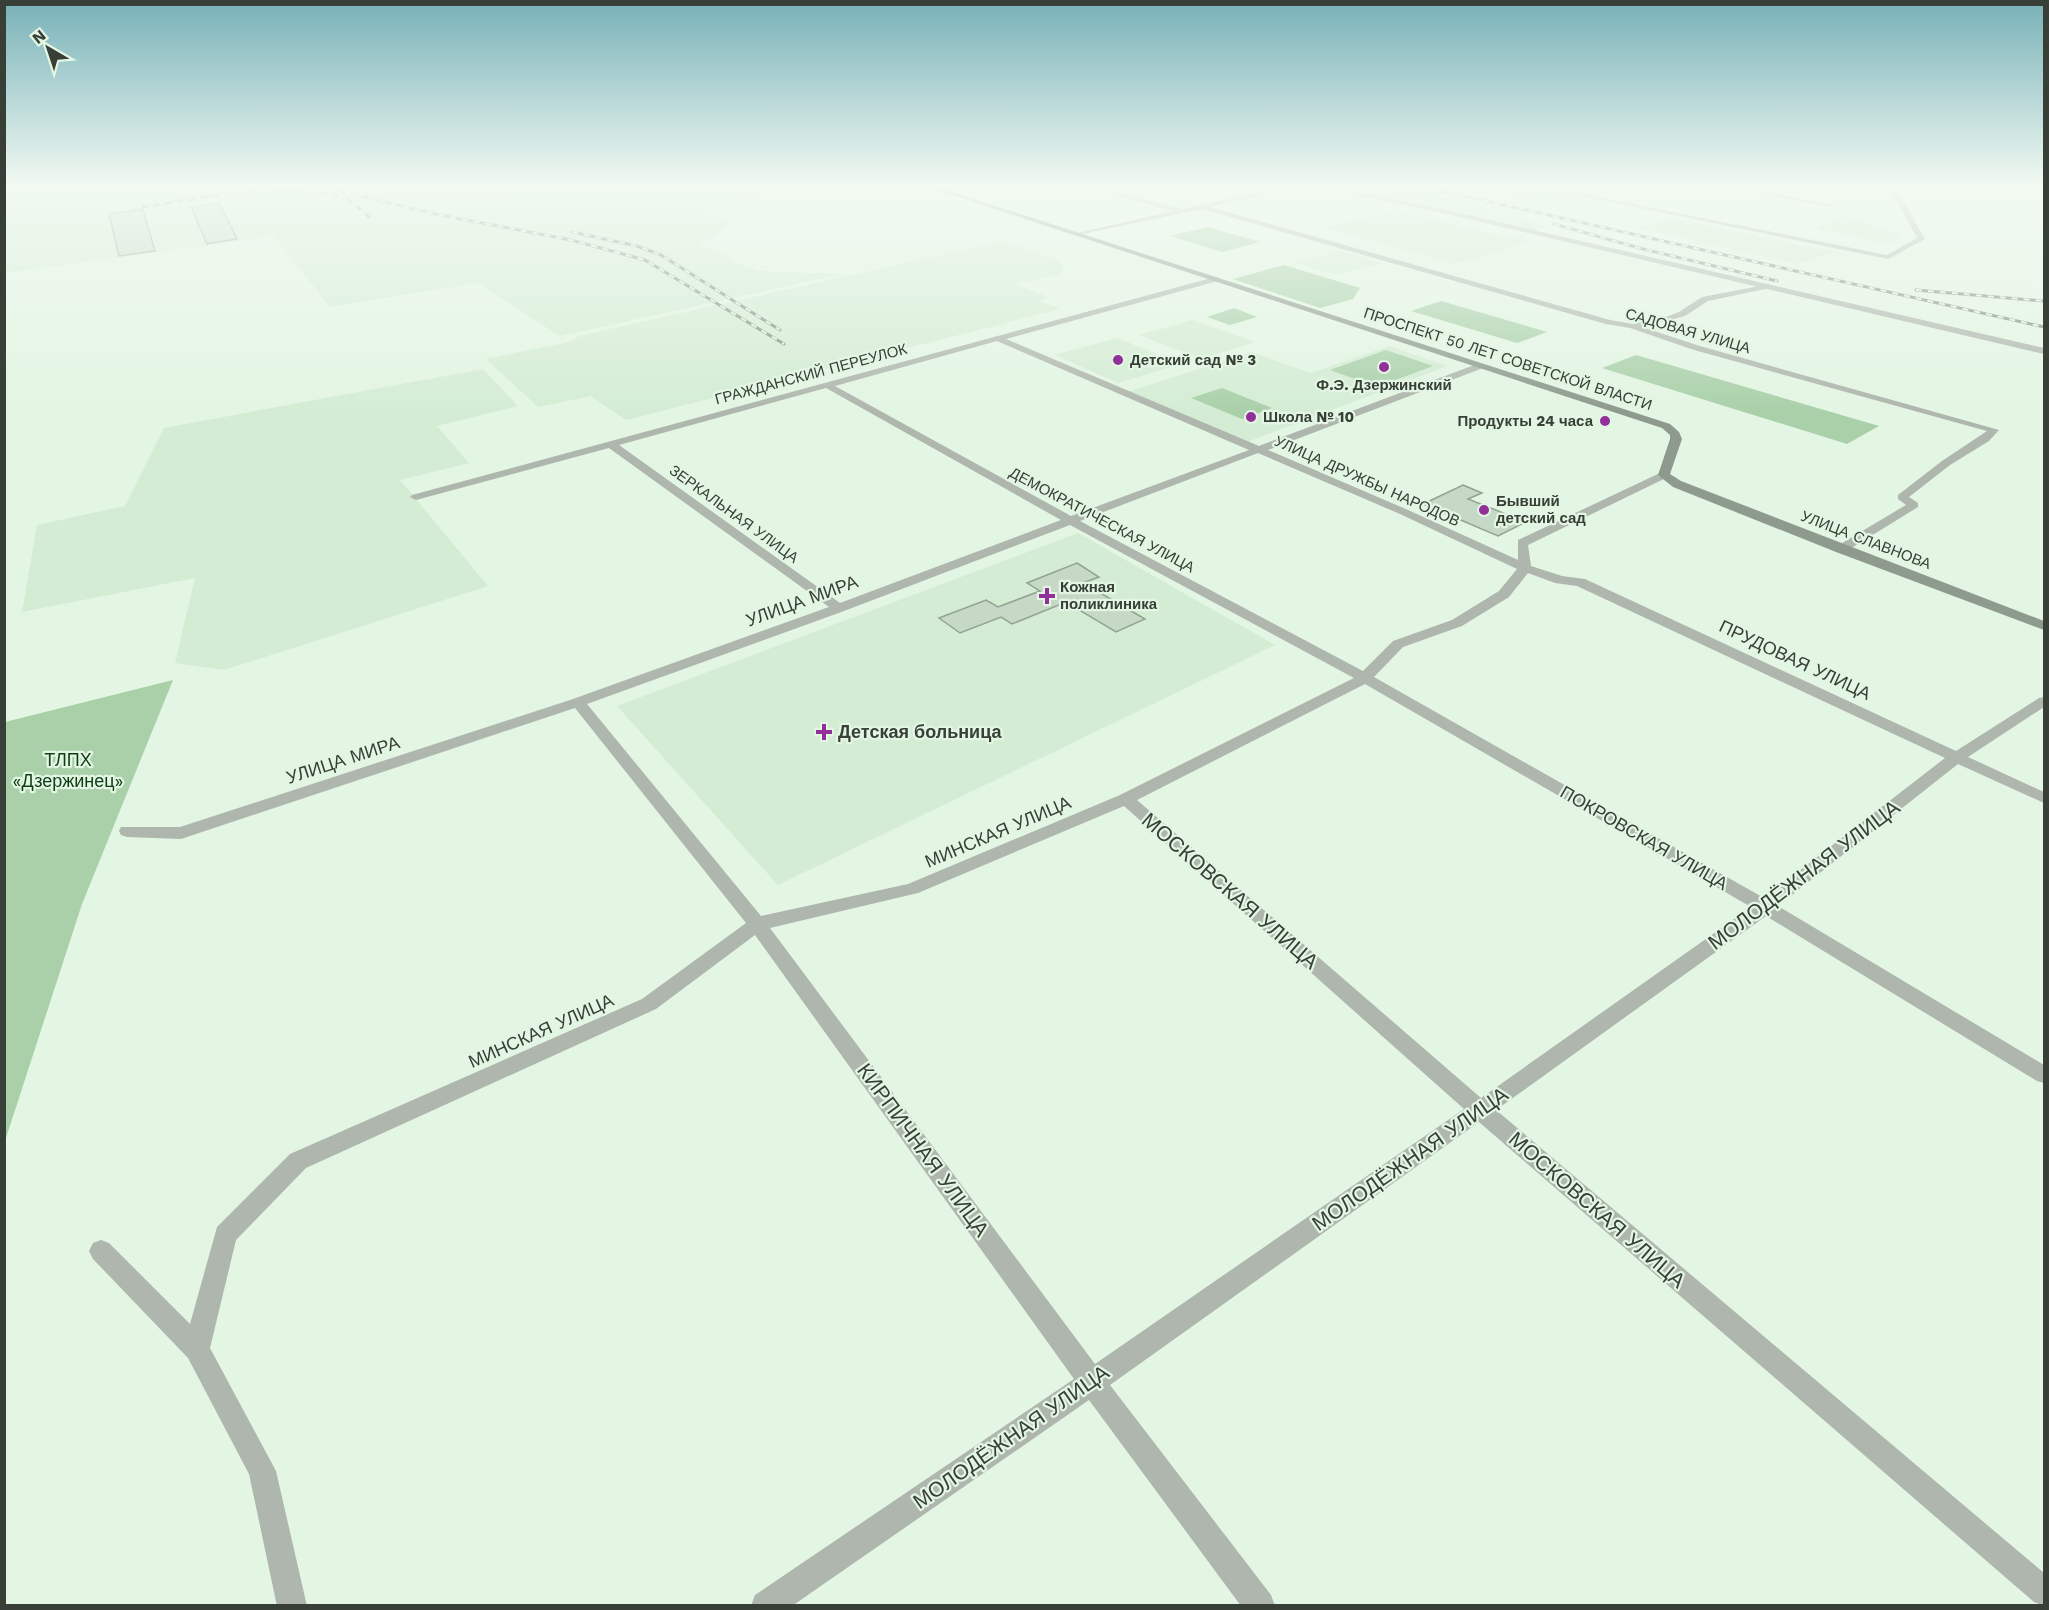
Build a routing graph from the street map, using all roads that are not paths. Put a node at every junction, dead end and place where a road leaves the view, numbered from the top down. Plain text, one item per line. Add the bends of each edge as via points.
1 (1164, 262) edge
2 (1398, 262) edge
3 (1664, 262) edge
4 (1215, 279) junction
5 (1767, 286) junction
6 (1632, 326) junction
7 (997, 338) junction
8 (2044, 351) edge
9 (1480, 366) junction
10 (827, 385) junction
11 (612, 444) junction
12 (1262, 451) junction
13 (1671, 479) junction
14 (416, 497) dead end
15 (1069, 520) junction
16 (1841, 549) junction
17 (1525, 568) junction
18 (839, 608) junction
19 (2044, 626) edge
20 (1365, 678) junction
21 (2044, 700) edge
22 (578, 702) junction
23 (1957, 757) junction
24 (2044, 798) edge
25 (1126, 799) junction
26 (127, 831) dead end
27 (1765, 907) junction
28 (757, 924) junction
29 (2044, 1075) edge
30 (1480, 1110) junction
31 (101, 1251) dead end
32 (197, 1349) junction
33 (1092, 1382) junction
34 (2044, 1592) edge
35 (292, 1605) edge
36 (766, 1605) edge
37 (1260, 1605) edge

1 - 4 main road, ПРОСПЕКТ 50 ЛЕТ СОВЕТСКОЙ ВЛАСТИ
2 - 6 street, САДОВАЯ УЛИЦА
3 - 5 street
4 - 7 street, ГРАЖДАНСКИЙ ПЕРЕУЛОК
4 - 9 main road, ПРОСПЕКТ 50 ЛЕТ СОВЕТСКОЙ ВЛАСТИ
5 - 6 street via 1706,299 1668,320
5 - 8 street
6 - 16 street, САДОВАЯ УЛИЦА via 1697,348 1994,430 1902,497 1914,506
7 - 10 street, ГРАЖДАНСКИЙ ПЕРЕУЛОК
7 - 12 street, УЛИЦА ДРУЖБЫ НАРОДОВ
9 - 12 street, УЛИЦА МИРА
9 - 13 main road, ПРОСПЕКТ 50 ЛЕТ СОВЕТСКОЙ ВЛАСТИ via 1666,426 1676,439
10 - 11 street, ГРАЖДАНСКИЙ ПЕРЕУЛОК
10 - 15 street, ДЕМОКРАТИЧЕСКАЯ УЛИЦА
11 - 14 street, ГРАЖДАНСКИЙ ПЕРЕУЛОК
11 - 18 street, ЗЕРКАЛЬНАЯ УЛИЦА
12 - 15 street, УЛИЦА МИРА
12 - 17 street, УЛИЦА ДРУЖБЫ НАРОДОВ
13 - 16 main road, УЛИЦА СЛАВНОВА
13 - 17 street via 1522,543
15 - 18 street, УЛИЦА МИРА
15 - 20 street, ДЕМОКРАТИЧЕСКАЯ УЛИЦА
16 - 19 main road, УЛИЦА СЛАВНОВА
17 - 20 street, МИНСКАЯ УЛИЦА via 1504,594 1457,623 1398,644
17 - 23 street, ПРУДОВАЯ УЛИЦА via 1580,582
18 - 22 street, УЛИЦА МИРА
20 - 25 street, МИНСКАЯ УЛИЦА
20 - 27 street, ПОКРОВСКАЯ УЛИЦА
21 - 23 street, МОЛОДЁЖНАЯ УЛИЦА
22 - 26 street, УЛИЦА МИРА via 181,833
22 - 28 street, КИРПИЧНАЯ УЛИЦА
23 - 24 street, ПРУДОВАЯ УЛИЦА
23 - 27 street, МОЛОДЁЖНАЯ УЛИЦА
25 - 28 street, МИНСКАЯ УЛИЦА via 912,889
25 - 30 street, МОСКОВСКАЯ УЛИЦА
27 - 29 street, ПОКРОВСКАЯ УЛИЦА
27 - 30 street, МОЛОДЁЖНАЯ УЛИЦА
28 - 32 street, МИНСКАЯ УЛИЦА via 649,1004 298,1161 225,1234
28 - 33 street, КИРПИЧНАЯ УЛИЦА
30 - 33 street, МОЛОДЁЖНАЯ УЛИЦА
30 - 34 street, МОСКОВСКАЯ УЛИЦА
31 - 32 street
32 - 35 street via 262,1471
33 - 36 street, МОЛОДЁЖНАЯ УЛИЦА
33 - 37 street, КИРПИЧНАЯ УЛИЦА

